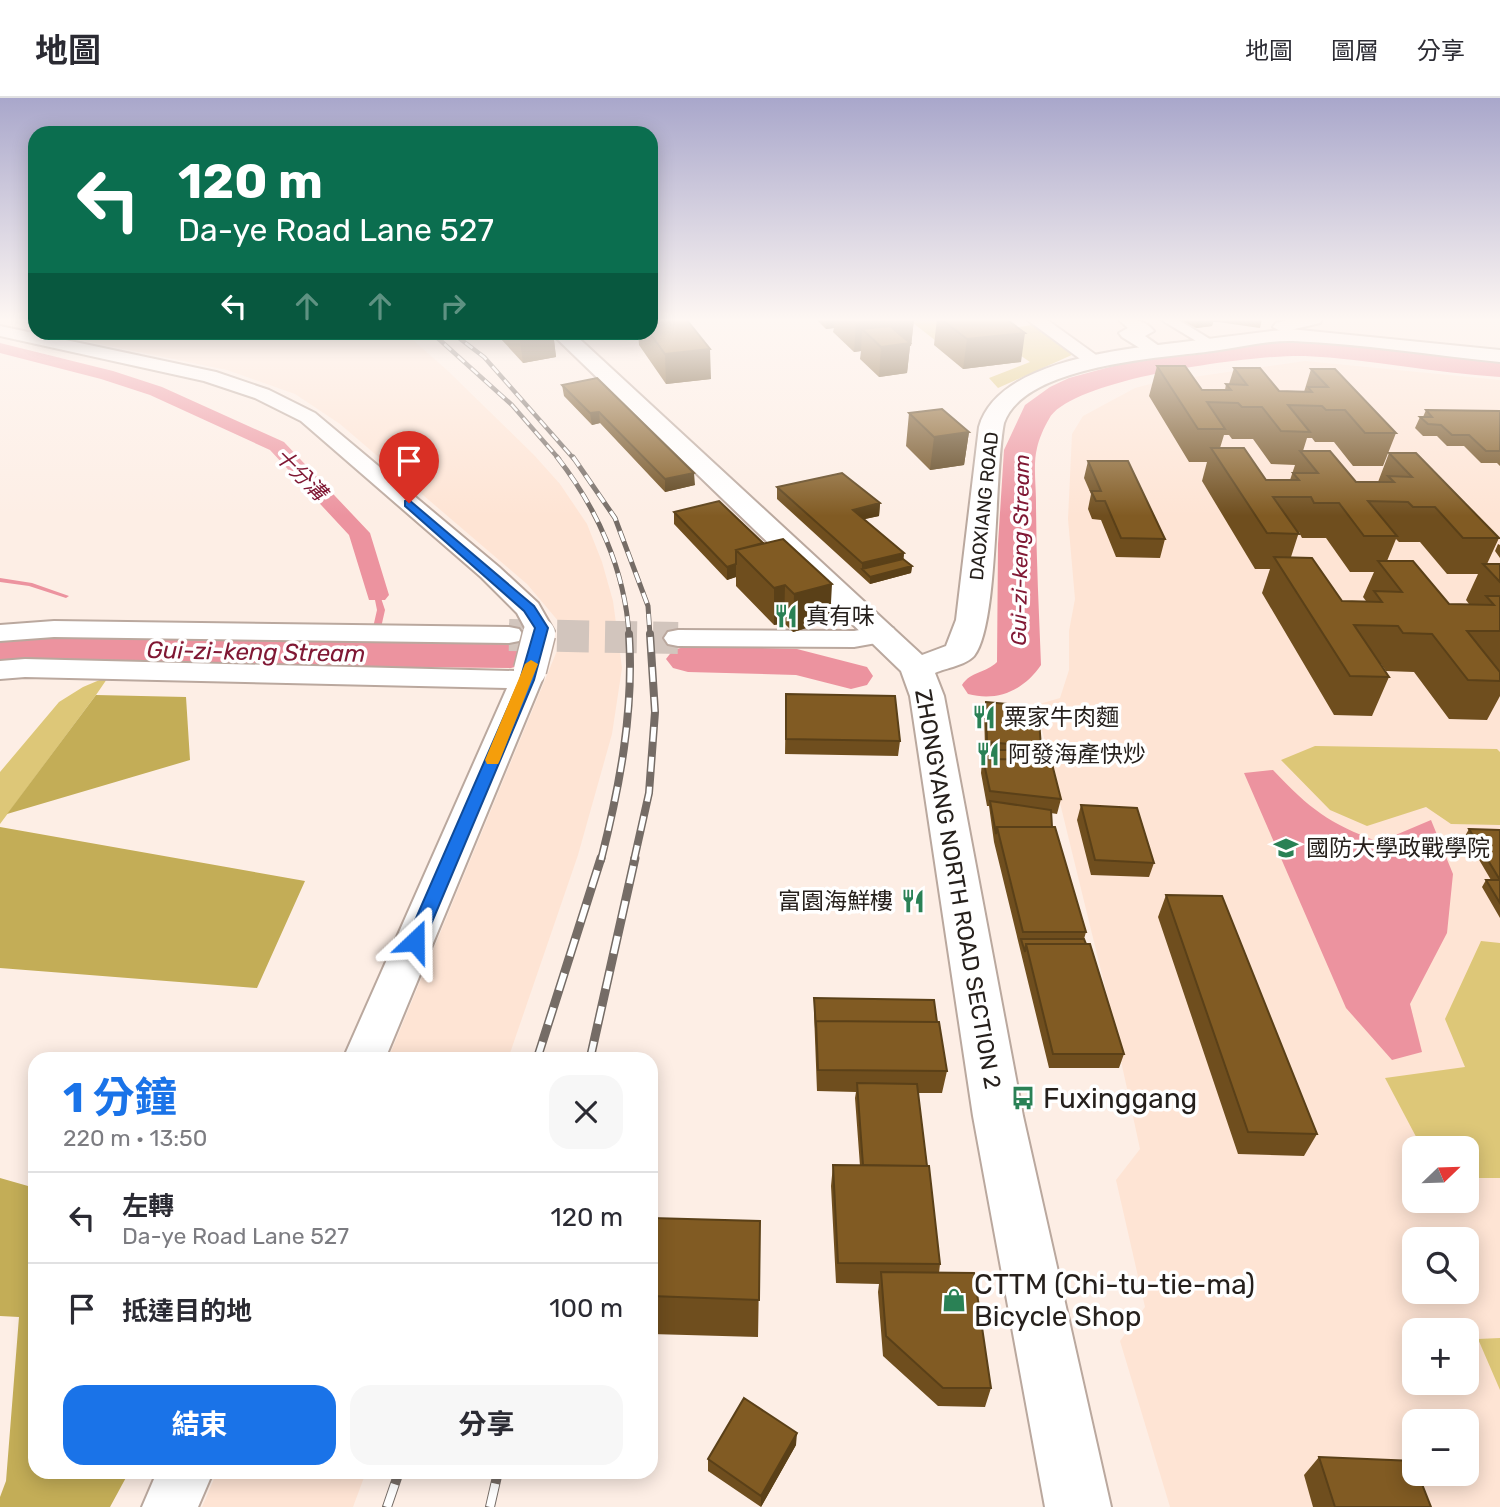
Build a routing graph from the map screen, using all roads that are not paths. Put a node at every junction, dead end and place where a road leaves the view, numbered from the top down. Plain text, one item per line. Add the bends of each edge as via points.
1 (235, 385) edge
2 (616, 385) edge
3 (1032, 385) edge
4 (0, 633) edge
5 (300, 634) junction
6 (883, 634) junction
7 (509, 635) dead end
8 (678, 639) tunnel mouth
9 (0, 670) edge
10 (278, 674) junction
11 (528, 675) junction
12 (922, 682) junction
13 (366, 1052) edge
14 (182, 1479) edge
15 (170, 1507) edge
16 (1078, 1507) edge

1 - 11 street, bridge via 308,417 529,609 540,631
2 - 6 street, ZHONGYANG NORTH ROAD SECTION 2
3 - 12 street, DAOXIANG ROAD via 993,417 972,620 960,652
4 - 5 street via 54,629
5 - 7 street
5 - 10 street
6 - 8 street via 853,639
6 - 12 street, ZHONGYANG NORTH ROAD SECTION 2
9 - 10 street
10 - 11 street
11 - 13 street
12 - 16 street, ZHONGYANG NORTH ROAD SECTION 2 via 998,1116
14 - 15 street

